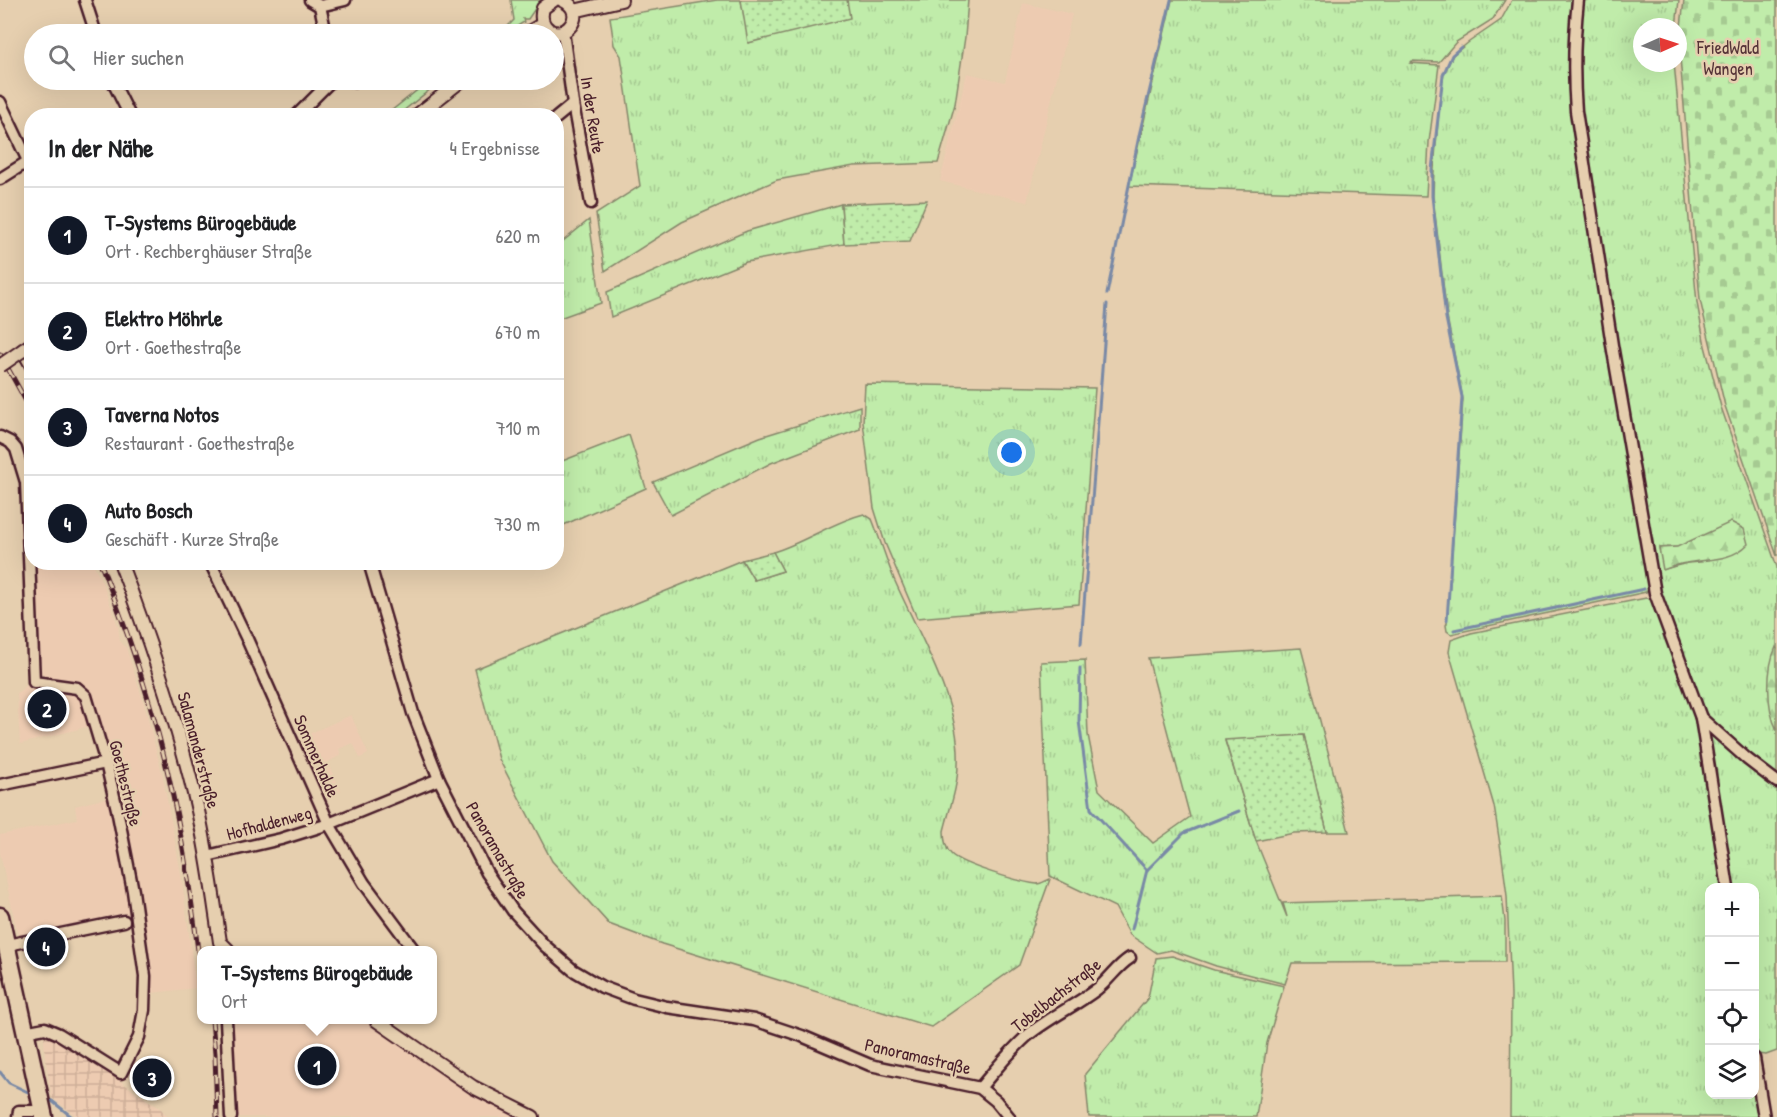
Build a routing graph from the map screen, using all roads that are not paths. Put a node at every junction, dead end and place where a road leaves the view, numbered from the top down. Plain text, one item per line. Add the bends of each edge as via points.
1 (85, 0) edge
2 (345, 0) edge
3 (553, 0) edge
4 (562, 0) edge
5 (621, 0) edge
6 (1578, 0) edge
7 (315, 3) edge
8 (574, 10) junction
9 (93, 24) edge
10 (322, 24) edge
11 (543, 24) edge
12 (564, 31) edge
13 (564, 39) edge
14 (117, 90) edge
15 (322, 90) edge
16 (449, 90) edge
17 (0, 102) edge
18 (573, 104) junction
19 (126, 108) edge
20 (304, 108) edge
21 (426, 108) edge
22 (564, 111) edge
23 (24, 154) edge
24 (24, 167) edge
25 (0, 179) edge
26 (591, 203) dead end
27 (24, 349) edge
28 (0, 366) edge
29 (0, 437) edge
30 (24, 469) edge
31 (30, 570) edge
32 (123, 570) edge
33 (214, 570) edge
34 (371, 570) edge
35 (1701, 718) junction
36 (106, 763) junction
37 (439, 779) junction
38 (1777, 782) edge
39 (0, 785) edge
40 (329, 824) junction
41 (207, 856) junction
42 (1727, 883) edge
43 (0, 916) edge
44 (124, 921) dead end
45 (7, 945) junction
46 (224, 946) edge
47 (410, 946) edge
48 (1130, 957) dead end
49 (226, 1024) edge
50 (382, 1024) edge
51 (24, 1032) junction
52 (1759, 1084) edge
53 (980, 1088) junction
54 (42, 1110) edge
55 (18, 1114) edge
56 (231, 1117) edge
57 (533, 1117) edge
58 (1009, 1117) edge
59 (1764, 1117) edge

1 - 9 street
2 - 7 street
3 - 11 street via 543,8
4 - 8 street
5 - 8 street
6 - 35 street via 1576,111 1612,345 1655,592
7 - 10 street
8 - 12 street via 572,25
13 - 18 street, In der Reute
14 - 19 street
15 - 20 street
16 - 21 street
17 - 23 street
18 - 22 street
18 - 26 street, In der Reute
24 - 25 street
27 - 28 street, bridge
29 - 30 street, Goethestraße via 16,449
31 - 36 street, Goethestraße via 34,682 77,688 86,696
32 - 41 street, Salamanderstraße via 158,668
33 - 40 street, Sommerhalde
34 - 37 street, Panoramastraße via 413,713
35 - 38 street
35 - 42 street
36 - 39 street
36 - 51 street, Goethestraße via 133,891 145,975 139,1037 121,1073 45,1028
37 - 40 street, Hofhaldenweg
37 - 53 street, Panoramastraße via 487,873 513,911 573,970 602,987 667,1007 754,1020 870,1065
40 - 41 street, Hofhaldenweg via 281,840
40 - 47 street, Sommerhalde via 364,883
41 - 46 street, Salamanderstraße
43 - 45 main road
44 - 45 street
45 - 51 main road
48 - 53 street, Tobelbachstraße via 1106,982 1029,1035
49 - 56 street
50 - 57 street via 473,1087
51 - 54 main road
52 - 59 street
53 - 58 street
54 - 55 street

